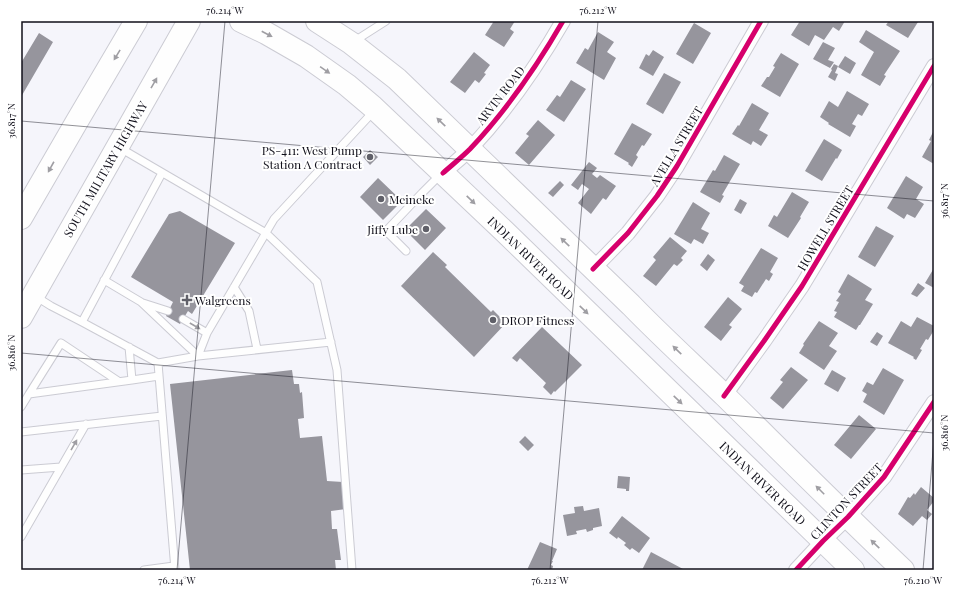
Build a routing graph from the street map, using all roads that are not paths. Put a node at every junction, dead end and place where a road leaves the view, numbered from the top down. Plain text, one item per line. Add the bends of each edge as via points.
1 (136, 21) edge
2 (189, 21) edge
3 (241, 21) edge
4 (317, 21) edge
5 (386, 21) edge
6 (563, 21) edge
7 (761, 21) edge
8 (352, 43) junction
9 (934, 66) edge
10 (930, 82) edge
11 (376, 109) junction
12 (118, 147) junction
13 (469, 149) junction
14 (162, 173) junction
15 (442, 173) junction
16 (21, 218) edge
17 (266, 233) junction
18 (406, 251) dead end
19 (593, 269) junction
20 (104, 280) junction
21 (234, 287) junction
22 (34, 295) junction
23 (140, 302) junction
24 (168, 311) dead end
25 (21, 317) edge
26 (183, 320) dead end
27 (82, 322) junction
28 (207, 333) junction
29 (331, 342) junction
30 (129, 348) junction
31 (257, 349) junction
32 (198, 356) junction
33 (158, 363) junction
34 (159, 376) junction
35 (132, 380) junction
36 (118, 381) junction
37 (29, 394) junction
38 (724, 396) junction
39 (934, 402) edge
40 (21, 407) edge
41 (162, 416) junction
42 (86, 424) junction
43 (21, 432) edge
44 (61, 467) junction
45 (21, 470) edge
46 (848, 518) junction
47 (21, 537) edge
48 (823, 541) junction
49 (174, 568) edge
50 (144, 570) edge
51 (352, 570) edge
52 (796, 570) edge
53 (853, 570) edge
54 (903, 570) edge

1 -> 16 main road
12 -> 2 main road, SOUTH MILITARY HIGHWAY
3 -> 11 main road, INDIAN RIVER ROAD via 306,56
4 - 8 main road
5 - 8 lane
6 - 13 street, ARVIN ROAD via 529,75 501,113
7 - 19 street, AVELLA STREET via 657,196 628,233
13 -> 8 main road via 397,79
9 - 10 street, HOWELL STREET
10 - 38 street, HOWELL STREET via 802,286
11 - 15 main road, INDIAN RIVER ROAD
11 - 17 lane via 274,219
12 - 14 lane
12 - 22 main road, SOUTH MILITARY HIGHWAY
13 - 15 street, ARVIN ROAD
19 -> 13 main road
14 - 17 lane
14 - 20 lane
15 - 18 lane via 386,232
15 -> 48 main road, INDIAN RIVER ROAD
17 - 21 lane
17 - 29 lane via 317,282
38 -> 19 main road
20 - 23 lane
20 - 27 lane
21 - 28 lane
21 - 31 lane via 249,311
22 - 25 main road, SOUTH MILITARY HIGHWAY
22 - 27 lane
23 - 24 lane
23 - 32 lane
26 -> 28 lane
27 - 30 lane
28 - 32 lane
29 - 31 lane
29 - 51 lane via 336,370
30 - 33 lane
30 - 35 lane
31 - 32 lane
32 - 33 lane
33 - 34 lane
34 - 35 lane
34 - 41 lane
35 - 36 lane
36 - 37 lane
36 - 37 lane via 61,343
37 - 40 lane
46 -> 38 main road
39 - 46 street, CLINTON STREET via 884,477
41 - 42 lane
41 - 49 lane
42 - 43 lane
44 -> 42 lane
44 - 45 lane
44 - 47 lane
46 - 48 street, CLINTON STREET
54 -> 46 main road
48 - 52 street, CLINTON STREET
48 - 53 main road, INDIAN RIVER ROAD
49 - 50 lane

